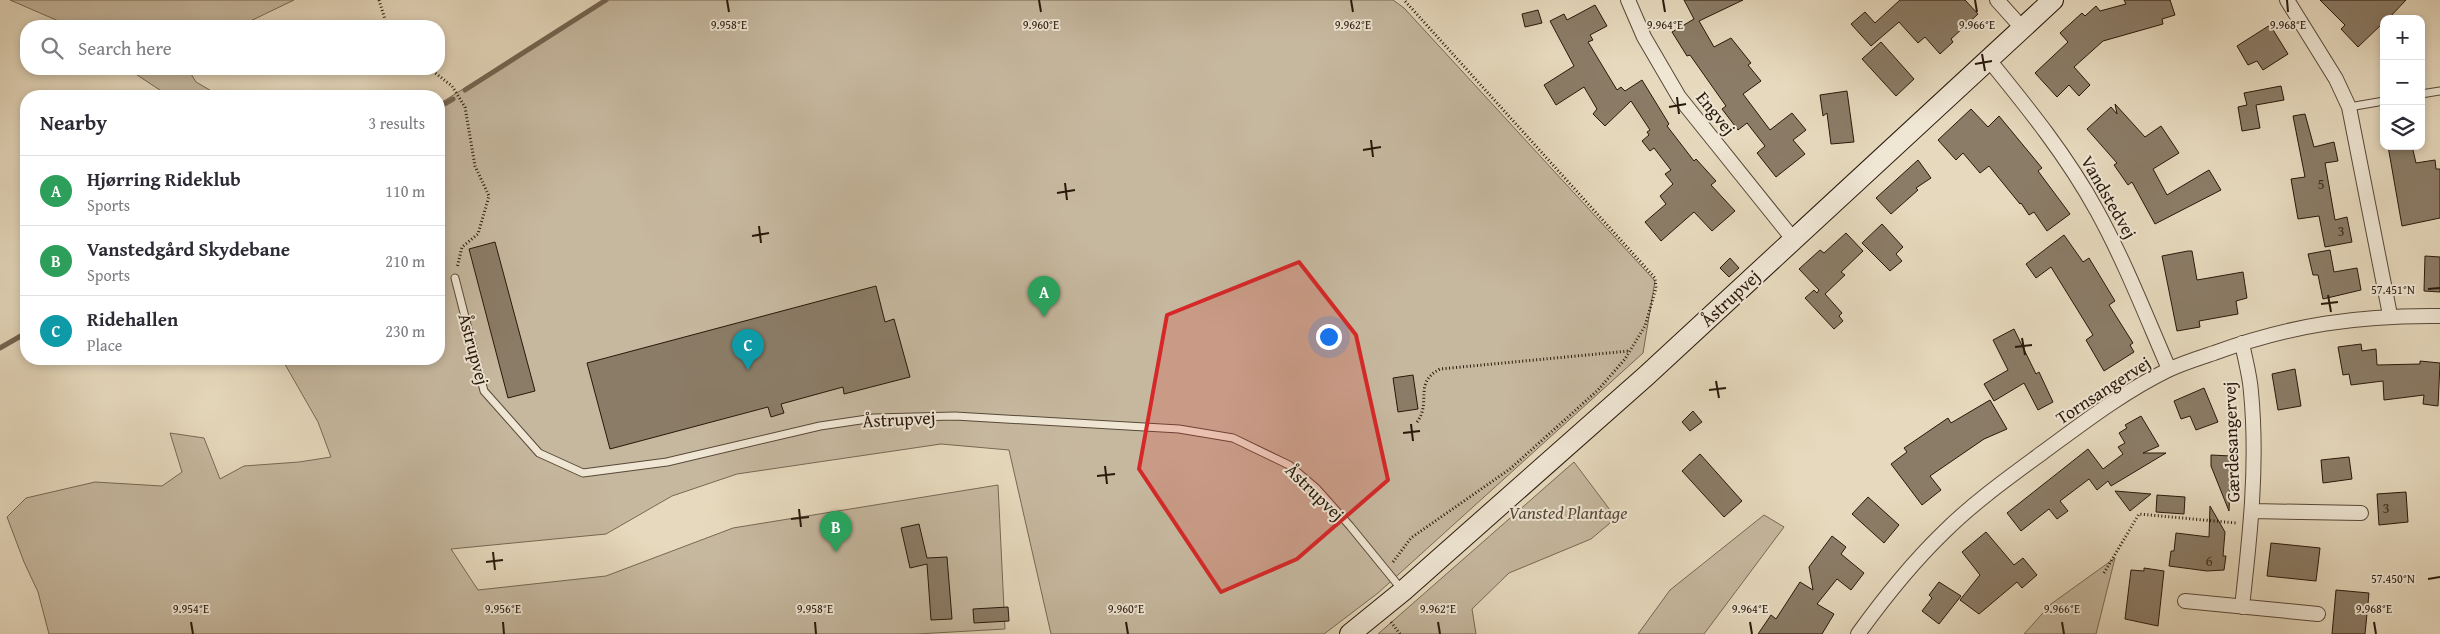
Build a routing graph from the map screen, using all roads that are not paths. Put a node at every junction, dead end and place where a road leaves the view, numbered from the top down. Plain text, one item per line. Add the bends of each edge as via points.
1 (1628, 0) edge
2 (1996, 0) edge
3 (2053, 0) edge
4 (2293, 3) edge
5 (2022, 29) junction
6 (1988, 60) junction
7 (2440, 91) edge
8 (2425, 93) edge
9 (2380, 102) edge
10 (2349, 107) junction
11 (1793, 239) junction
12 (455, 278) road end
13 (2390, 316) junction
14 (2440, 316) edge
15 (2242, 343) junction
16 (2169, 369) junction
17 (2361, 512) dead end
18 (2252, 517) junction
19 (1403, 591) junction
20 (2186, 601) dead end
21 (2242, 607) junction
22 (2318, 614) dead end
23 (1350, 634) edge
24 (1858, 634) edge

1 - 11 street, Engvej via 1644,37 1679,97
2 - 5 street
3 - 5 street, Åstrupvej
4 - 10 street
5 - 6 street, Åstrupvej
6 - 11 street, Åstrupvej
6 - 16 street, Vandstedvej via 2038,119 2096,209 2121,256
7 - 8 lane
9 - 10 lane
10 - 13 street
11 - 19 street, Åstrupvej via 1646,376
12 - 19 lane, Åstrupvej via 484,391 539,453 583,473 667,462 820,426 874,418 955,416 1179,429 1233,438 1289,465 1330,504
13 - 14 street, Tornsangervej
13 - 15 street, Tornsangervej via 2339,320 2289,329
15 - 16 street, Tornsangervej
15 - 18 street, Gærdesangervej via 2251,391 2254,453
16 - 24 street, Tornsangervej via 2112,402 2000,483 1943,532 1892,587
17 - 18 street, Gærdesangervej
18 - 21 street, Gærdesangervej
19 - 23 street, Åstrupvej
20 - 21 street
21 - 22 street

